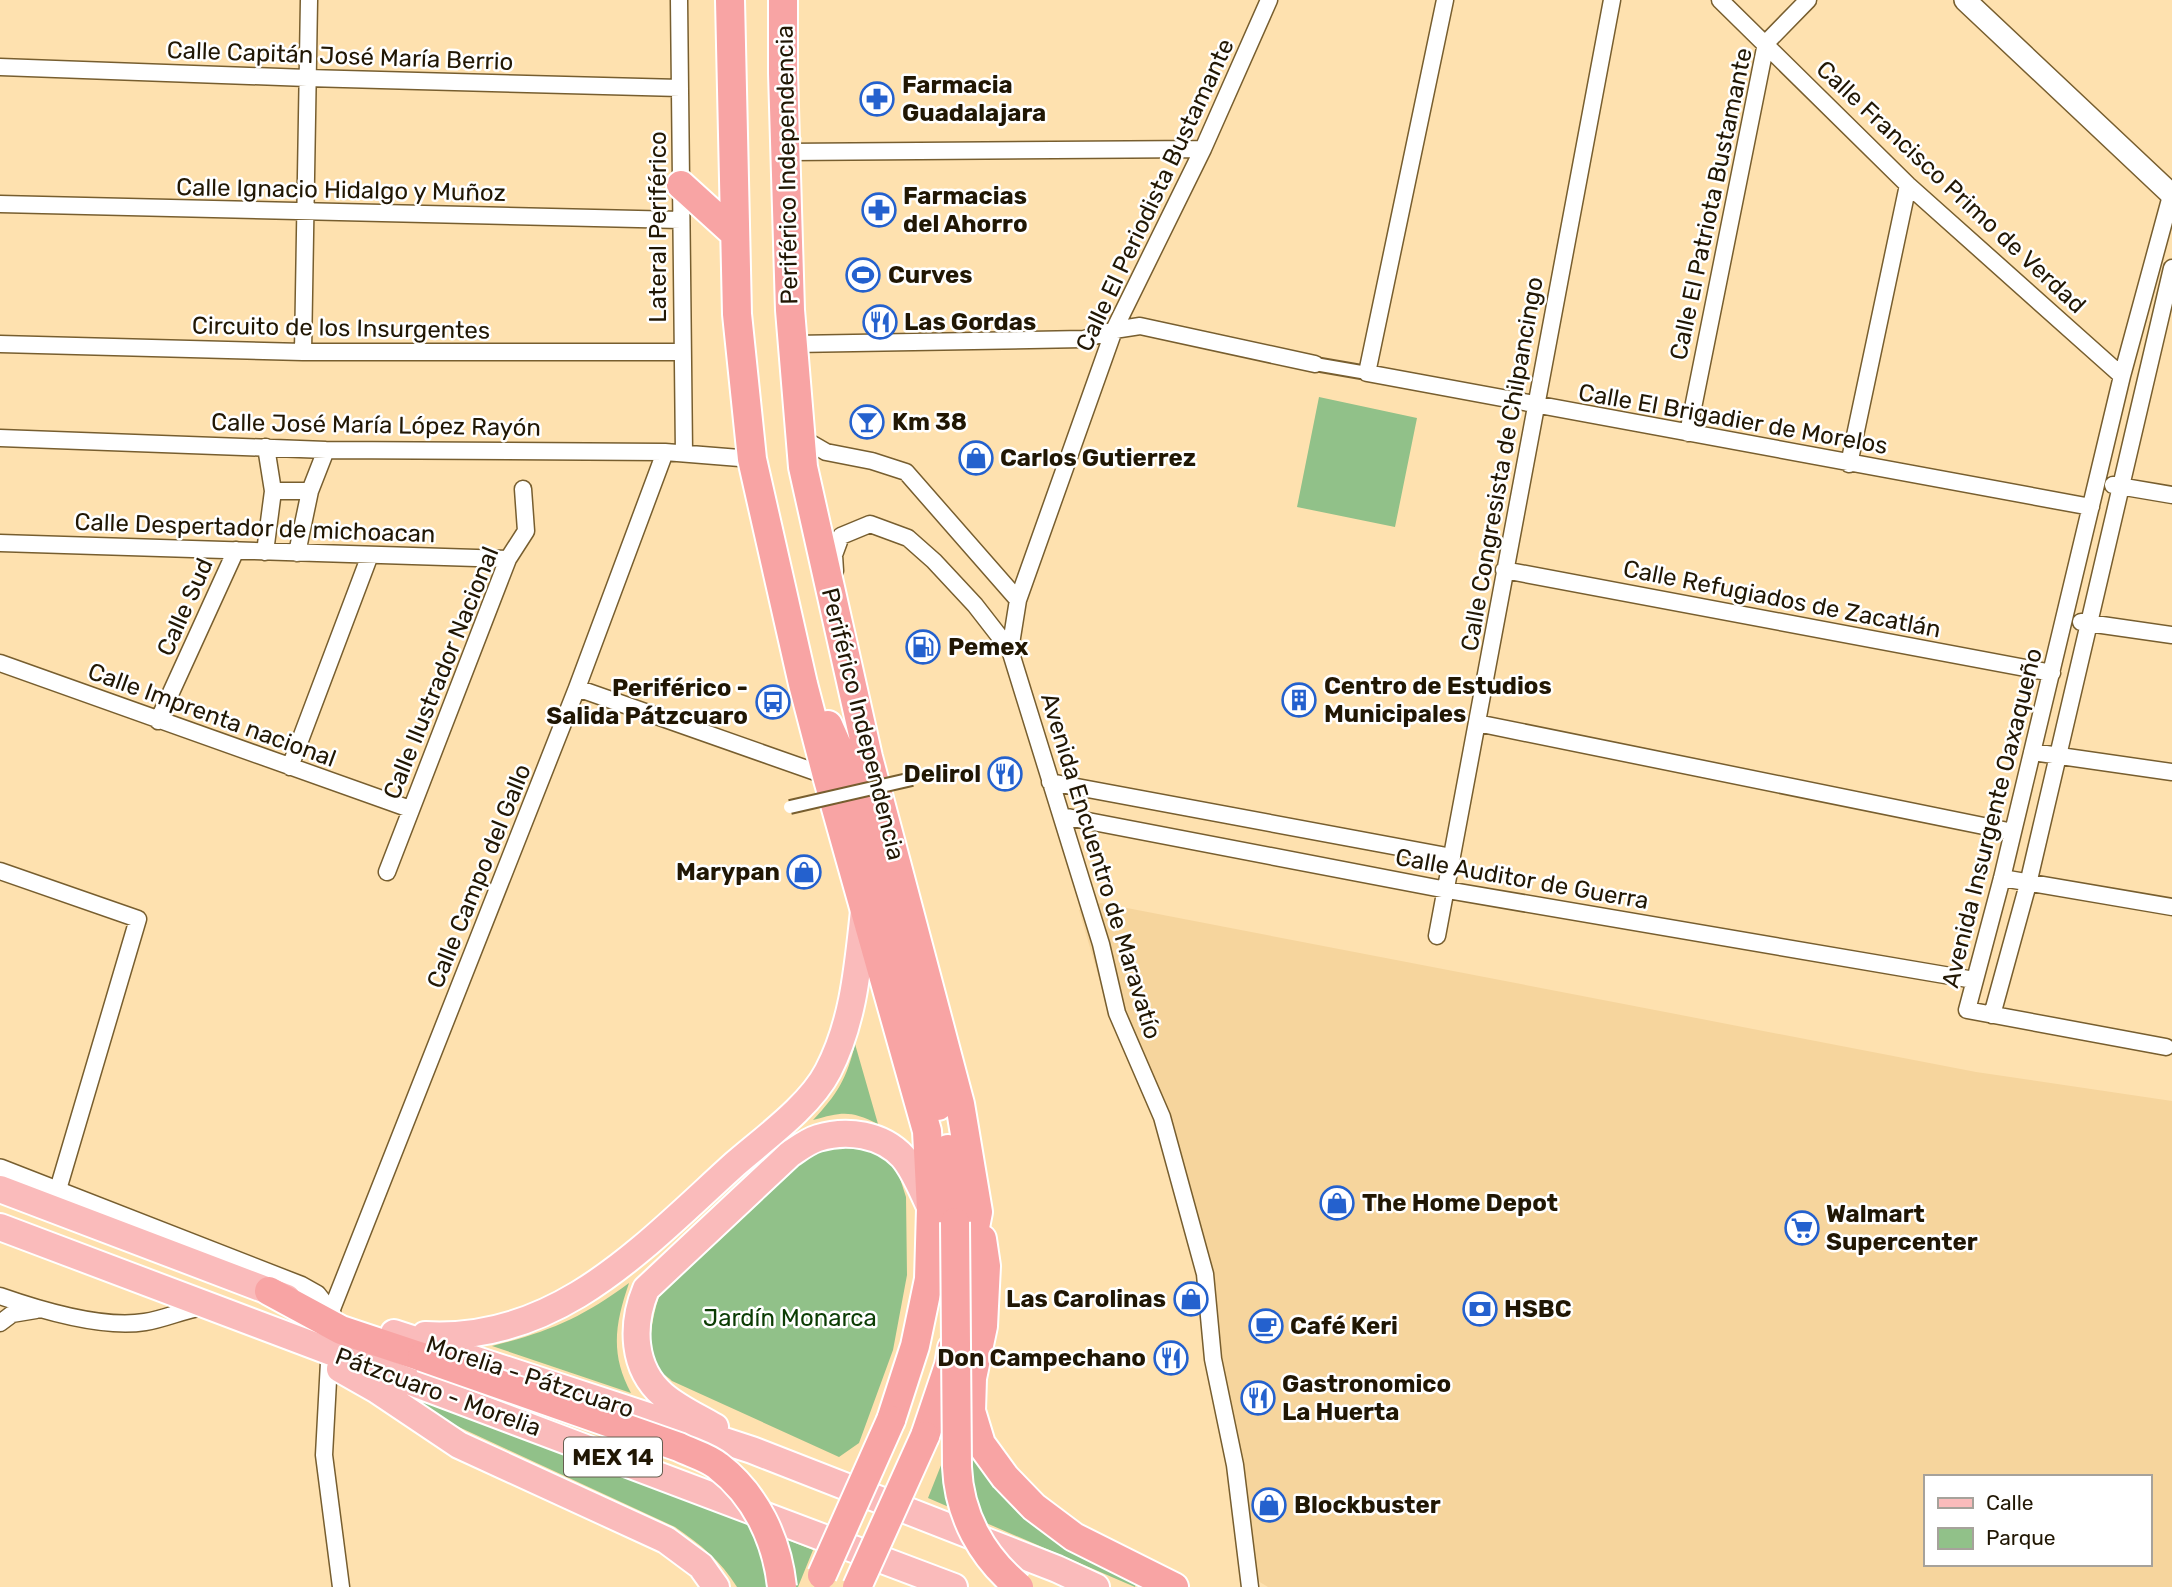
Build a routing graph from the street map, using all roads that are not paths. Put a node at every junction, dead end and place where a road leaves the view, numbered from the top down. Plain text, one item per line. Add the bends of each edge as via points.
1 (309, 0) edge
2 (679, 0) edge
3 (730, 0) edge
4 (783, 0) edge
5 (1269, 0) edge
6 (1445, 0) edge
7 (1612, 0) edge
8 (1720, 0) edge
9 (1808, 0) edge
10 (1965, 0) edge
11 (1766, 43) junction
12 (0, 67) edge
13 (307, 78) junction
14 (680, 88) junction
15 (1203, 149) junction
16 (787, 152) junction
17 (681, 184) junction
18 (1908, 186) junction
19 (2172, 194) edge
20 (0, 204) edge
21 (305, 212) junction
22 (681, 220) junction
23 (735, 234) junction
24 (2172, 268) edge
25 (1114, 330) junction
26 (0, 344) edge
27 (794, 344) junction
28 (303, 352) junction
29 (681, 352) junction
30 (1315, 364) joint
31 (1367, 373) junction
32 (2122, 376) junction
33 (1535, 405) junction
34 (1688, 433) junction
35 (800, 437) junction
36 (0, 438) edge
37 (266, 447) junction
38 (326, 450) junction
39 (665, 452) junction
40 (684, 453) junction
41 (752, 459) junction
42 (1849, 464) junction
43 (2096, 483) junction
44 (2120, 486) junction
45 (523, 489) dead end
46 (273, 491) junction
47 (310, 491) junction
48 (2172, 495) edge
49 (2091, 507) junction
50 (0, 543) edge
51 (236, 550) junction
52 (265, 552) junction
53 (297, 553) junction
54 (370, 555) junction
55 (508, 559) junction
56 (1504, 570) junction
57 (1018, 600) junction
58 (837, 619) junction
59 (2064, 619) junction
60 (2089, 623) junction
61 (2172, 635) edge
62 (1010, 650) junction
63 (0, 663) edge
64 (2052, 673) junction
65 (803, 684) junction
66 (577, 688) junction
67 (158, 721) junction
68 (1477, 723) junction
69 (2032, 752) junction
70 (2058, 756) junction
71 (290, 767) junction
72 (2172, 772) edge
73 (827, 776) junction
74 (912, 779) dead end
75 (1050, 782) junction
76 (790, 807) dead end
77 (410, 809) junction
78 (1062, 816) junction
79 (2013, 832) junction
80 (1452, 857) junction
81 (0, 871) edge
82 (387, 872) dead end
83 (2002, 878) junction
84 (2028, 884) junction
85 (1447, 890) junction
86 (2172, 907) edge
87 (864, 911) junction
88 (1437, 936) dead end
89 (1974, 980) junction
90 (1992, 1015) junction
91 (2166, 1047) dead end
92 (0, 1170) edge
93 (0, 1189) edge
94 (55, 1200) junction
95 (955, 1215) junction
96 (0, 1227) edge
97 (269, 1291) junction
98 (0, 1296) edge
99 (209, 1306) junction
100 (39, 1310) junction
101 (330, 1314) junction
102 (0, 1323) edge
103 (272, 1330) junction
104 (395, 1333) junction
105 (329, 1362) junction
106 (752, 1450) junction
107 (819, 1581) edge
108 (341, 1587) edge
109 (716, 1587) edge
110 (782, 1587) edge
111 (857, 1587) edge
112 (954, 1587) edge
113 (1019, 1587) edge
114 (1096, 1587) edge
115 (1174, 1587) edge
116 (1250, 1587) edge

1 - 13 street
2 - 14 street, Lateral Periférico
3 - 23 highway, Periférico Independencia
4 - 16 highway, Periférico Independencia
5 - 15 street, Calle El Periodista Bustamante
6 - 31 street
7 - 33 street, Calle Congresista de Chilpancingo
8 - 11 street, Calle Francisco Primo de Verdad
9 - 11 street, Calle El Patriota Bustamante
10 - 19 street
11 - 18 street, Calle Francisco Primo de Verdad
11 - 34 street, Calle El Patriota Bustamante
12 - 13 street, Calle Capitán José María Berrio
13 - 14 street, Calle Capitán José María Berrio
13 - 21 street
14 - 17 street, Lateral Periférico
15 - 16 street
15 - 25 street, Calle El Periodista Bustamante
16 - 27 highway, Periférico Independencia
17 - 22 street, Lateral Periférico
17 - 23 highway
18 - 32 street, Calle Francisco Primo de Verdad
18 - 42 street
19 - 32 street, Avenida Insurgente Oaxaqueño
20 - 21 street, Calle Ignacio Hidalgo y Muñoz
21 - 22 street, Calle Ignacio Hidalgo y Muñoz
21 - 28 street
22 - 29 street, Lateral Periférico
23 - 41 highway, Periférico Independencia via 737,314
24 - 44 street, Avenida Insurgente Oaxaqueño
25 - 27 street via 1084,339
25 - 30 street via 1140,326
25 - 57 street, Calle El Periodista Bustamante
26 - 28 street, Circuito de los Insurgentes
27 - 35 highway, Periférico Independencia
28 - 29 street, Circuito de los Insurgentes
29 - 40 street, Lateral Periférico
30 - 31 street
31 - 33 street, Calle El Brigadier de Morelos
32 - 43 street, Avenida Insurgente Oaxaqueño
33 - 34 street, Calle El Brigadier de Morelos
33 - 56 street, Calle Congresista de Chilpancingo
34 - 42 street, Calle El Brigadier de Morelos
35 - 57 street via 826,453 906,472
35 - 58 highway, Periférico Independencia
36 - 37 street, Calle José María López Rayón
37 - 38 street, Calle José María López Rayón
37 - 46 street
38 - 39 street, Calle José María López Rayón
38 - 47 street
39 - 40 street, Calle José María López Rayón
39 - 66 street, Calle Campo del Gallo
40 - 41 street, Calle José María López Rayón
41 - 65 highway, Periférico Independencia
42 - 49 street, Calle El Brigadier de Morelos
43 - 44 street
43 - 49 street, Avenida Insurgente Oaxaqueño
44 - 48 street
44 - 60 street, Avenida Insurgente Oaxaqueño
45 - 55 street, Calle Ilustrador Nacional via 526,531
46 - 47 street
46 - 52 street
47 - 53 street
49 - 59 street, Avenida Insurgente Oaxaqueño
50 - 51 street, Calle Despertador de michoacan
51 - 52 street, Calle Despertador de michoacan
51 - 67 street, Calle Sud
52 - 53 street, Calle Despertador de michoacan
53 - 54 street, Calle Despertador de michoacan
54 - 55 street, Calle Despertador de michoacan
54 - 71 street
55 - 77 street, Calle Ilustrador Nacional
56 - 64 street, Calle Refugiados de Zacatlán
56 - 68 street, Calle Congresista de Chilpancingo
57 - 62 street, Calle El Periodista Bustamante
58 - 62 street via 834,555 841,536 870,524 908,538 934,561
58 - 95 highway, Periférico Independencia via 868,757 960,1104
59 - 60 street
59 - 64 street, Avenida Insurgente Oaxaqueño
60 - 61 street
60 - 70 street, Avenida Insurgente Oaxaqueño
62 - 75 street, Avenida Encuentro de Maravatío
63 - 67 street, Calle Imprenta nacional
64 - 69 street, Avenida Insurgente Oaxaqueño
65 - 73 highway, Periférico Independencia
65 - 95 highway via 823,714 850,777 934,1087 953,1176
66 - 73 street
66 - 101 street, Calle Campo del Gallo
67 - 71 street, Calle Imprenta nacional
68 - 79 street
68 - 80 street, Calle Congresista de Chilpancingo
69 - 70 street
69 - 79 street, Avenida Insurgente Oaxaqueño
70 - 72 street
70 - 84 street, Avenida Insurgente Oaxaqueño
71 - 77 street, Calle Imprenta nacional
73 - 87 highway, Periférico Independencia
74 - 76 street, bridge
75 - 78 street, Avenida Encuentro de Maravatío
75 - 80 street, Calle Auditor de Guerra
77 - 82 street, Calle Ilustrador Nacional
78 - 85 street, Calle Auditor de Guerra
78 - 116 street, Avenida Encuentro de Maravatío via 1117,1013 1162,1117 1205,1274 1213,1359 1235,1465
79 - 83 street, Avenida Insurgente Oaxaqueño
80 - 85 street, Calle Congresista de Chilpancingo
81 - 94 street via 138,919
83 - 84 street
83 - 89 street, Avenida Insurgente Oaxaqueño
84 - 86 street
84 - 90 street, Avenida Insurgente Oaxaqueño
85 - 88 street, Calle Congresista de Chilpancingo
85 - 89 street, Calle Auditor de Guerra
87 - 95 highway, Periférico Independencia
87 - 104 main road via 845,1032 828,1073 802,1105 583,1294 495,1330 444,1336
89 - 90 street, Avenida Insurgente Oaxaqueño via 1967,1010
90 - 91 street
92 - 94 street
93 - 94 main road, Morelia - Pátzcuaro
94 - 97 main road, Morelia - Pátzcuaro
94 - 101 street via 300,1287 316,1296
95 - 106 main road via 885,1143 842,1132 815,1138 790,1154 646,1289 637,1311 636,1339 643,1368 663,1395
95 - 107 highway, Periférico Independencia, bridge via 929,1279 915,1346 891,1420
95 - 111 highway, Periférico Independencia, bridge via 949,1365 925,1436
95 - 113 highway, bridge via 960,1494 980,1544
95 - 115 highway via 986,1266 971,1411 981,1444 1034,1507 1074,1537
96 - 99 main road, Pátzcuaro - Morelia / MEX 14
97 - 101 main road, Morelia - Pátzcuaro
97 - 110 highway, bridge via 341,1330 715,1463 743,1490 765,1525 778,1559
98 - 100 street
99 - 100 street via 123,1325
99 - 103 main road, Pátzcuaro - Morelia / MEX 14
100 - 102 street via 12,1314
101 - 104 main road, Morelia - Pátzcuaro / MEX 14
103 - 105 main road
103 - 112 main road, Pátzcuaro - Morelia / MEX 14
104 - 106 main road, Morelia - Pátzcuaro / MEX 14
105 - 108 street via 324,1455
105 - 109 main road via 459,1446 666,1540 701,1566
106 - 114 main road, Morelia - Pátzcuaro / MEX 14

